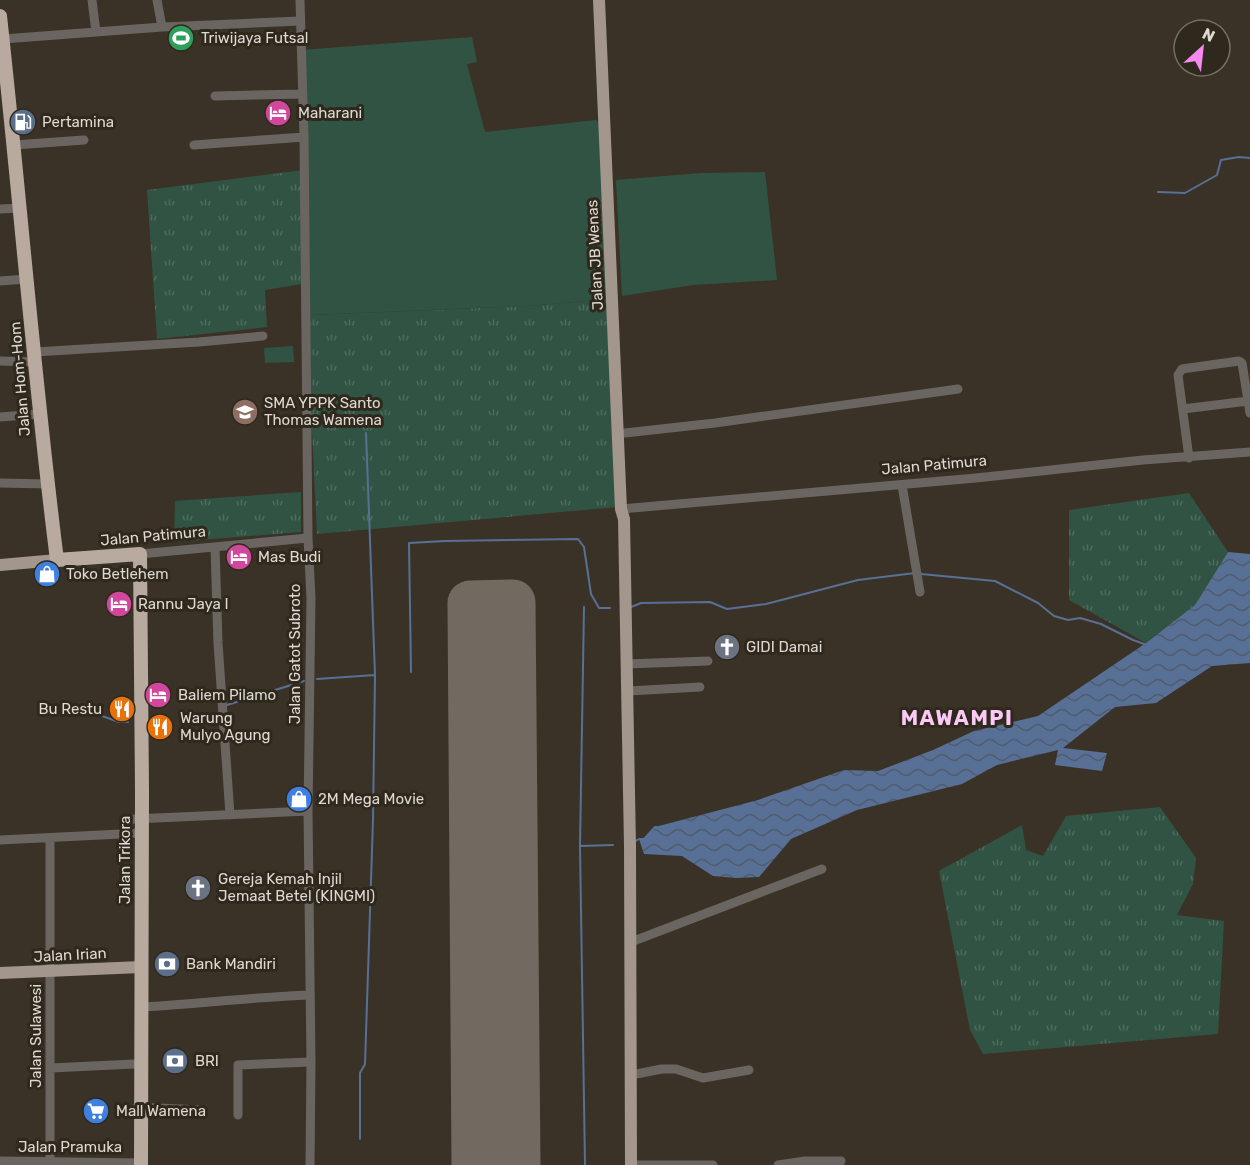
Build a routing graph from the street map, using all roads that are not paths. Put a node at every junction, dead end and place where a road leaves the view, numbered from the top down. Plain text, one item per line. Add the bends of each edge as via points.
1 (92, 0) edge
2 (157, 0) edge
3 (300, 0) edge
4 (599, 0) edge
5 (605, 0) edge
6 (0, 16) edge
7 (300, 21) junction
8 (162, 27) junction
9 (96, 32) junction
10 (3, 39) junction
11 (606, 77) junction
12 (302, 94) junction
13 (215, 96) dead end
14 (304, 137) junction
15 (84, 140) dead end
16 (14, 145) junction
17 (194, 145) dead end
18 (20, 208) junction
19 (0, 209) edge
20 (27, 279) junction
21 (0, 281) edge
22 (615, 290) junction
23 (263, 336) dead end
24 (35, 357) junction
25 (0, 361) edge
26 (958, 389) dead end
27 (1248, 401) junction
28 (1184, 409) junction
29 (1250, 412) edge
30 (39, 414) junction
31 (0, 417) edge
32 (626, 433) junction
33 (1250, 452) edge
34 (1189, 458) junction
35 (0, 483) edge
36 (47, 484) junction
37 (902, 485) junction
38 (624, 512) junction
39 (308, 538) junction
40 (215, 547) junction
41 (136, 555) junction
42 (57, 560) junction
43 (0, 565) edge
44 (920, 592) dead end
45 (708, 661) dead end
46 (627, 663) junction
47 (700, 687) dead end
48 (628, 691) junction
49 (308, 811) junction
50 (230, 815) junction
51 (138, 826) junction
52 (50, 838) junction
53 (0, 840) edge
54 (822, 869) dead end
55 (631, 942) junction
56 (137, 967) junction
57 (51, 971) junction
58 (0, 974) edge
59 (309, 995) junction
60 (141, 1007) junction
61 (311, 1062) junction
62 (134, 1064) junction
63 (51, 1068) junction
64 (749, 1070) dead end
65 (631, 1075) junction
66 (138, 1107) junction
67 (201, 1110) dead end
68 (238, 1115) dead end
69 (0, 1161) edge
70 (841, 1161) dead end
71 (50, 1162) junction
72 (37, 1163) edge
73 (138, 1164) edge
74 (310, 1165) edge
75 (632, 1165) edge
76 (714, 1165) edge
77 (778, 1165) edge

1 - 9 street
2 - 8 street
3 - 7 street, Jalan Gatot Subroto
4 - 11 main road, Jalan JB Wenas
5 - 11 main road, Jalan JB Wenas
6 - 10 highway, Jalan Hom-Hom
7 - 8 street
7 - 12 street, Jalan Gatot Subroto
8 - 9 street
9 - 10 street
10 - 16 highway, Jalan Hom-Hom
11 - 22 main road, Jalan JB Wenas
12 - 13 street
12 - 14 street, Jalan Gatot Subroto
14 - 17 street
14 - 39 street, Jalan Gatot Subroto
15 - 16 street
16 - 18 highway, Jalan Hom-Hom
18 - 19 street
18 - 20 highway, Jalan Hom-Hom
20 - 21 street
20 - 24 highway, Jalan Hom-Hom
22 - 32 main road, Jalan JB Wenas
22 - 38 main road, Jalan JB Wenas
23 - 24 street
24 - 25 street
24 - 30 highway, Jalan Hom-Hom
26 - 32 street
27 - 28 street
27 - 28 street via 1244,366 1239,362 1228,363 1180,370
27 - 29 street
28 - 34 street
30 - 31 street
30 - 36 highway, Jalan Hom-Hom
32 - 38 main road, Jalan JB Wenas
33 - 34 street, Jalan Patimura
34 - 37 street, Jalan Patimura
35 - 36 street
36 - 42 highway, Jalan Hom-Hom
37 - 38 street, Jalan Patimura
37 - 44 street
38 - 46 main road
39 - 40 street, Jalan Patimura
39 - 49 street, Jalan Gatot Subroto via 311,598
40 - 41 street, Jalan Patimura
40 - 50 street
41 - 42 highway, Jalan Patimura
41 - 51 highway, Jalan Trikora
42 - 43 main road, Jalan Patimura
45 - 46 street
46 - 48 main road
47 - 48 street
48 - 55 main road
49 - 50 street
49 - 59 street, Jalan Gatot Subroto
50 - 51 street
51 - 52 street
51 - 56 highway, Jalan Trikora
52 - 53 street
52 - 57 street, Jalan Sulawesi
54 - 55 street
55 - 65 main road
56 - 57 main road, Jalan Irian
56 - 60 highway, Jalan Trikora
56 - 62 highway, Jalan Trikora
57 - 58 main road, Jalan Irian
57 - 63 street, Jalan Sulawesi
59 - 60 street
59 - 61 street, Jalan Gatot Subroto
60 - 66 highway, Jalan Trikora
61 - 68 street via 238,1065
61 - 74 street, Jalan Gatot Subroto
62 - 63 street
62 - 66 highway, Jalan Trikora
63 - 71 street, Jalan Sulawesi
64 - 65 street via 703,1078 676,1069
65 - 75 main road
66 - 67 street
66 - 73 highway, Jalan Trikora
69 - 72 street, Jalan Pramuka
70 - 77 street
71 - 72 street, Jalan Pramuka
71 - 73 street, Jalan Pramuka
75 - 76 street

